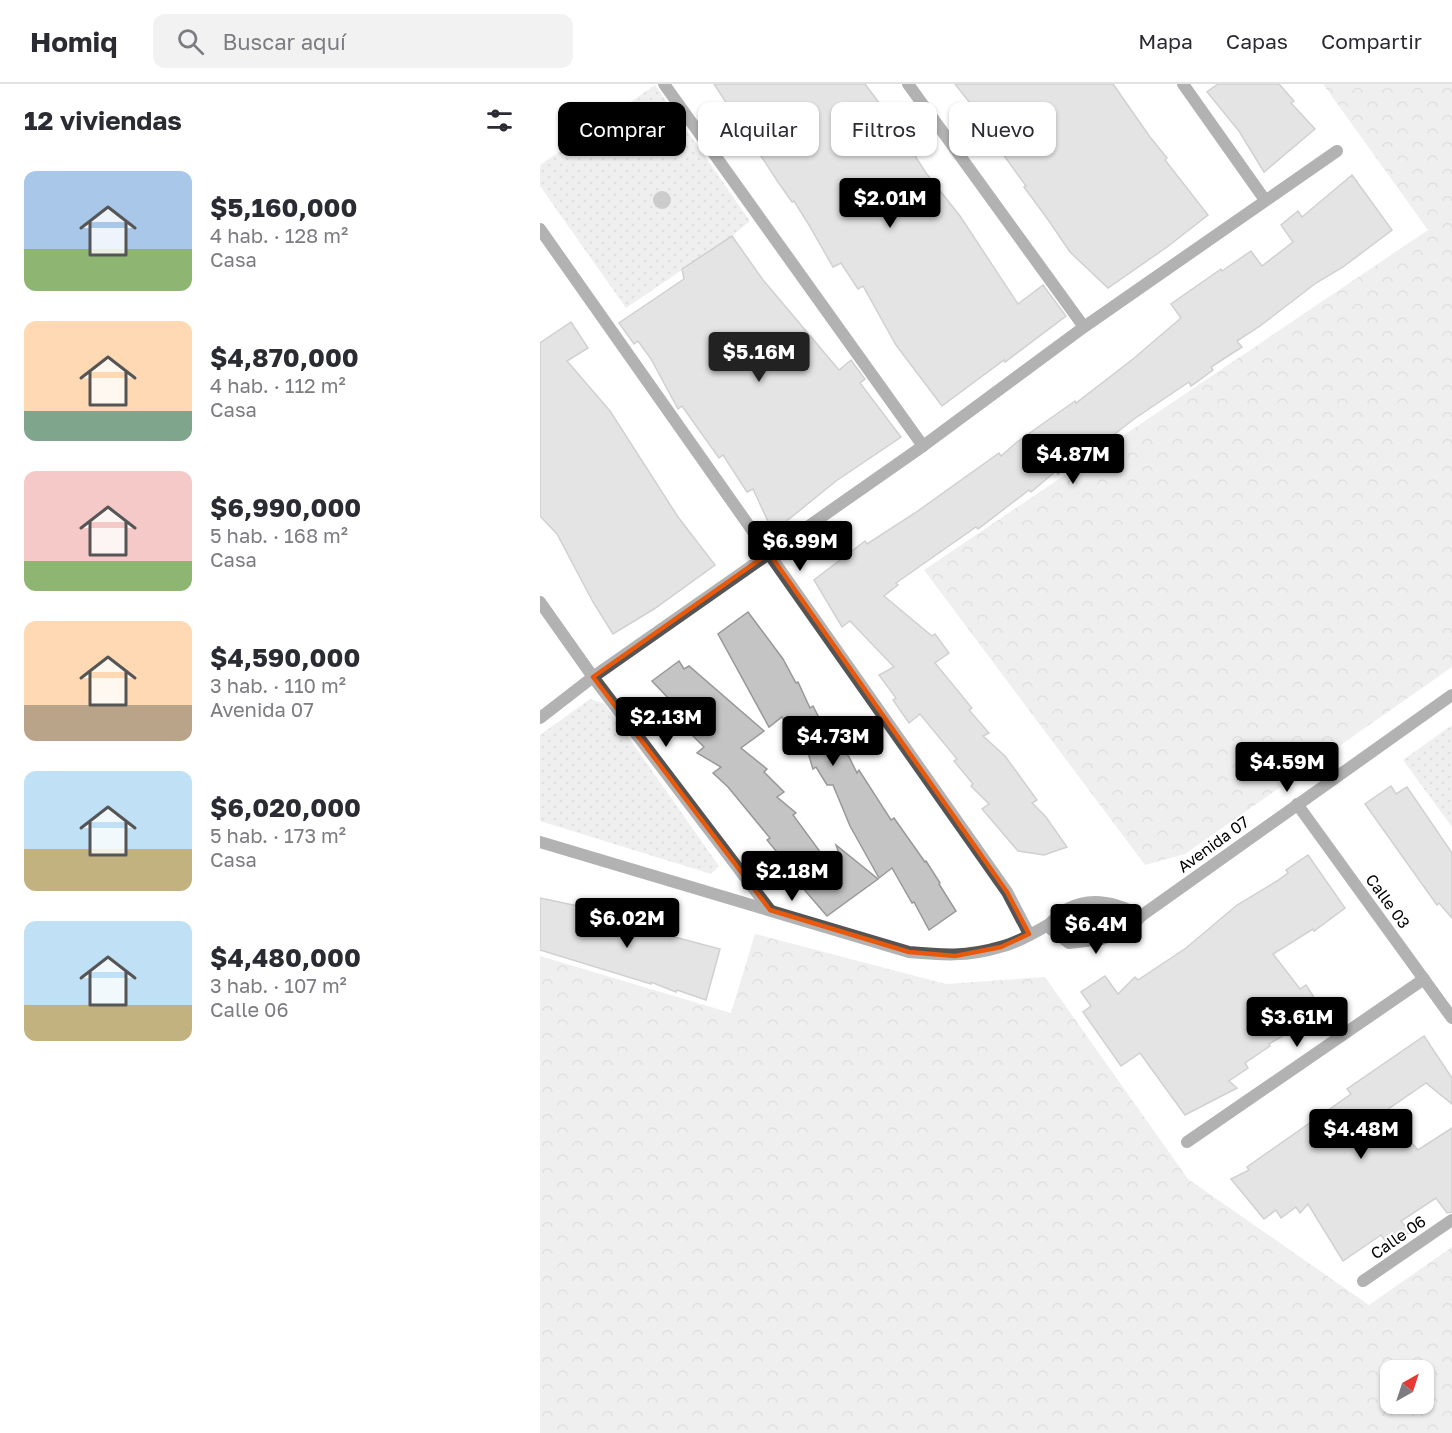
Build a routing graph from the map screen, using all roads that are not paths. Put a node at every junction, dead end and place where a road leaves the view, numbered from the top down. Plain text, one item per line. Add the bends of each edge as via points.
1 (664, 84) edge
2 (908, 84) edge
3 (1183, 84) edge
4 (1337, 151) dead end
5 (1265, 200) junction
6 (540, 229) edge
7 (1084, 327) junction
8 (923, 446) junction
9 (769, 553) junction
10 (540, 602) edge
11 (593, 677) junction
12 (1452, 695) edge
13 (540, 718) edge
14 (1298, 804) junction
15 (540, 842) edge
16 (770, 910) junction
17 (1141, 916) junction
18 (1047, 926) junction
19 (1029, 934) junction
20 (1424, 979) junction
21 (1452, 1018) edge
22 (1187, 1142) dead end
23 (1452, 1220) edge
24 (1363, 1281) dead end

1 - 8 street
2 - 7 street
3 - 5 street
4 - 5 street
5 - 7 street
6 - 9 street
7 - 8 street
8 - 9 street
9 - 11 street
9 - 19 street via 1007,892
10 - 11 street
11 - 13 street
11 - 16 street
12 - 14 street, Avenida 07
14 - 17 street, Avenida 07
14 - 20 street, Calle 03
15 - 16 street
16 - 19 street via 909,952 955,956 1001,947
17 - 18 street via 1106,903 1083,902 1065,910
17 - 18 street, Avenida 07 via 1131,928 1102,939 1069,944
18 - 19 street
20 - 21 street, Calle 03
20 - 22 street
23 - 24 street, Calle 06

